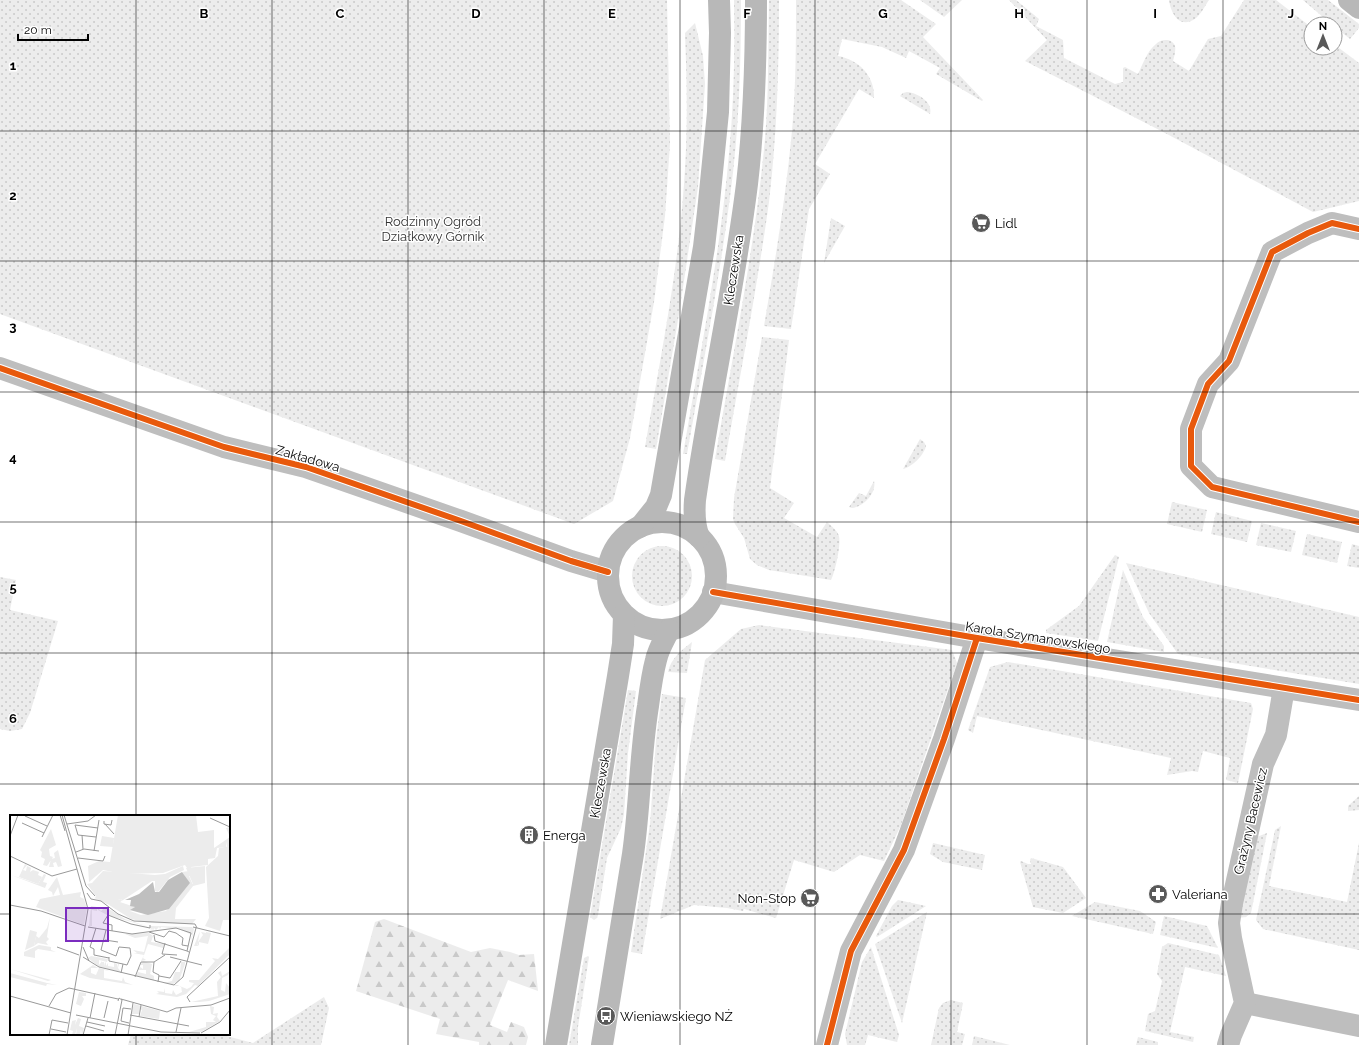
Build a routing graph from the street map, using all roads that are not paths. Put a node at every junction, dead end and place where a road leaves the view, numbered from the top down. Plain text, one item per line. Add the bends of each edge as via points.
1 (719, 0) edge
2 (756, 0) edge
3 (1349, 0) edge
4 (1359, 8) edge
5 (1359, 229) edge
6 (0, 368) edge
7 (1359, 522) edge
8 (640, 527) junction
9 (699, 537) junction
10 (608, 572) junction
11 (713, 592) junction
12 (624, 615) junction
13 (669, 630) junction
14 (977, 638) junction
15 (1284, 688) junction
16 (1359, 700) edge
17 (1245, 1003) junction
18 (1359, 1026) edge
19 (556, 1045) edge
20 (602, 1045) edge
21 (827, 1045) edge
22 (1228, 1045) edge

1 - 8 main road via 718,112 704,247 661,495 656,507
2 - 9 main road, Kleczewska via 753,116 747,183 695,500 694,518
3 - 4 main road
5 - 7 street via 1332,222 1272,252 1229,361 1208,384 1191,429 1191,466 1212,488
6 - 10 street, Zakładowa via 224,447 306,467
8 - 9 main road via 665,522 683,527
8 - 10 main road via 620,542 614,551
9 - 11 main road via 706,545 714,565 716,577
10 - 12 main road via 610,593
11 - 13 main road via 698,617 679,628
11 - 14 street, Karola Szymanowskiego
12 - 13 main road via 645,628
12 - 19 main road, Kleczewska via 618,676
13 - 20 main road via 660,647 651,681 643,732 634,854
14 - 15 street, Karola Szymanowskiego
14 - 21 street via 904,850 851,951
15 - 16 street, Karola Szymanowskiego
15 - 17 street, Grażyny Bacewicz via 1276,735 1263,764 1229,923
17 - 18 street
17 - 22 street

